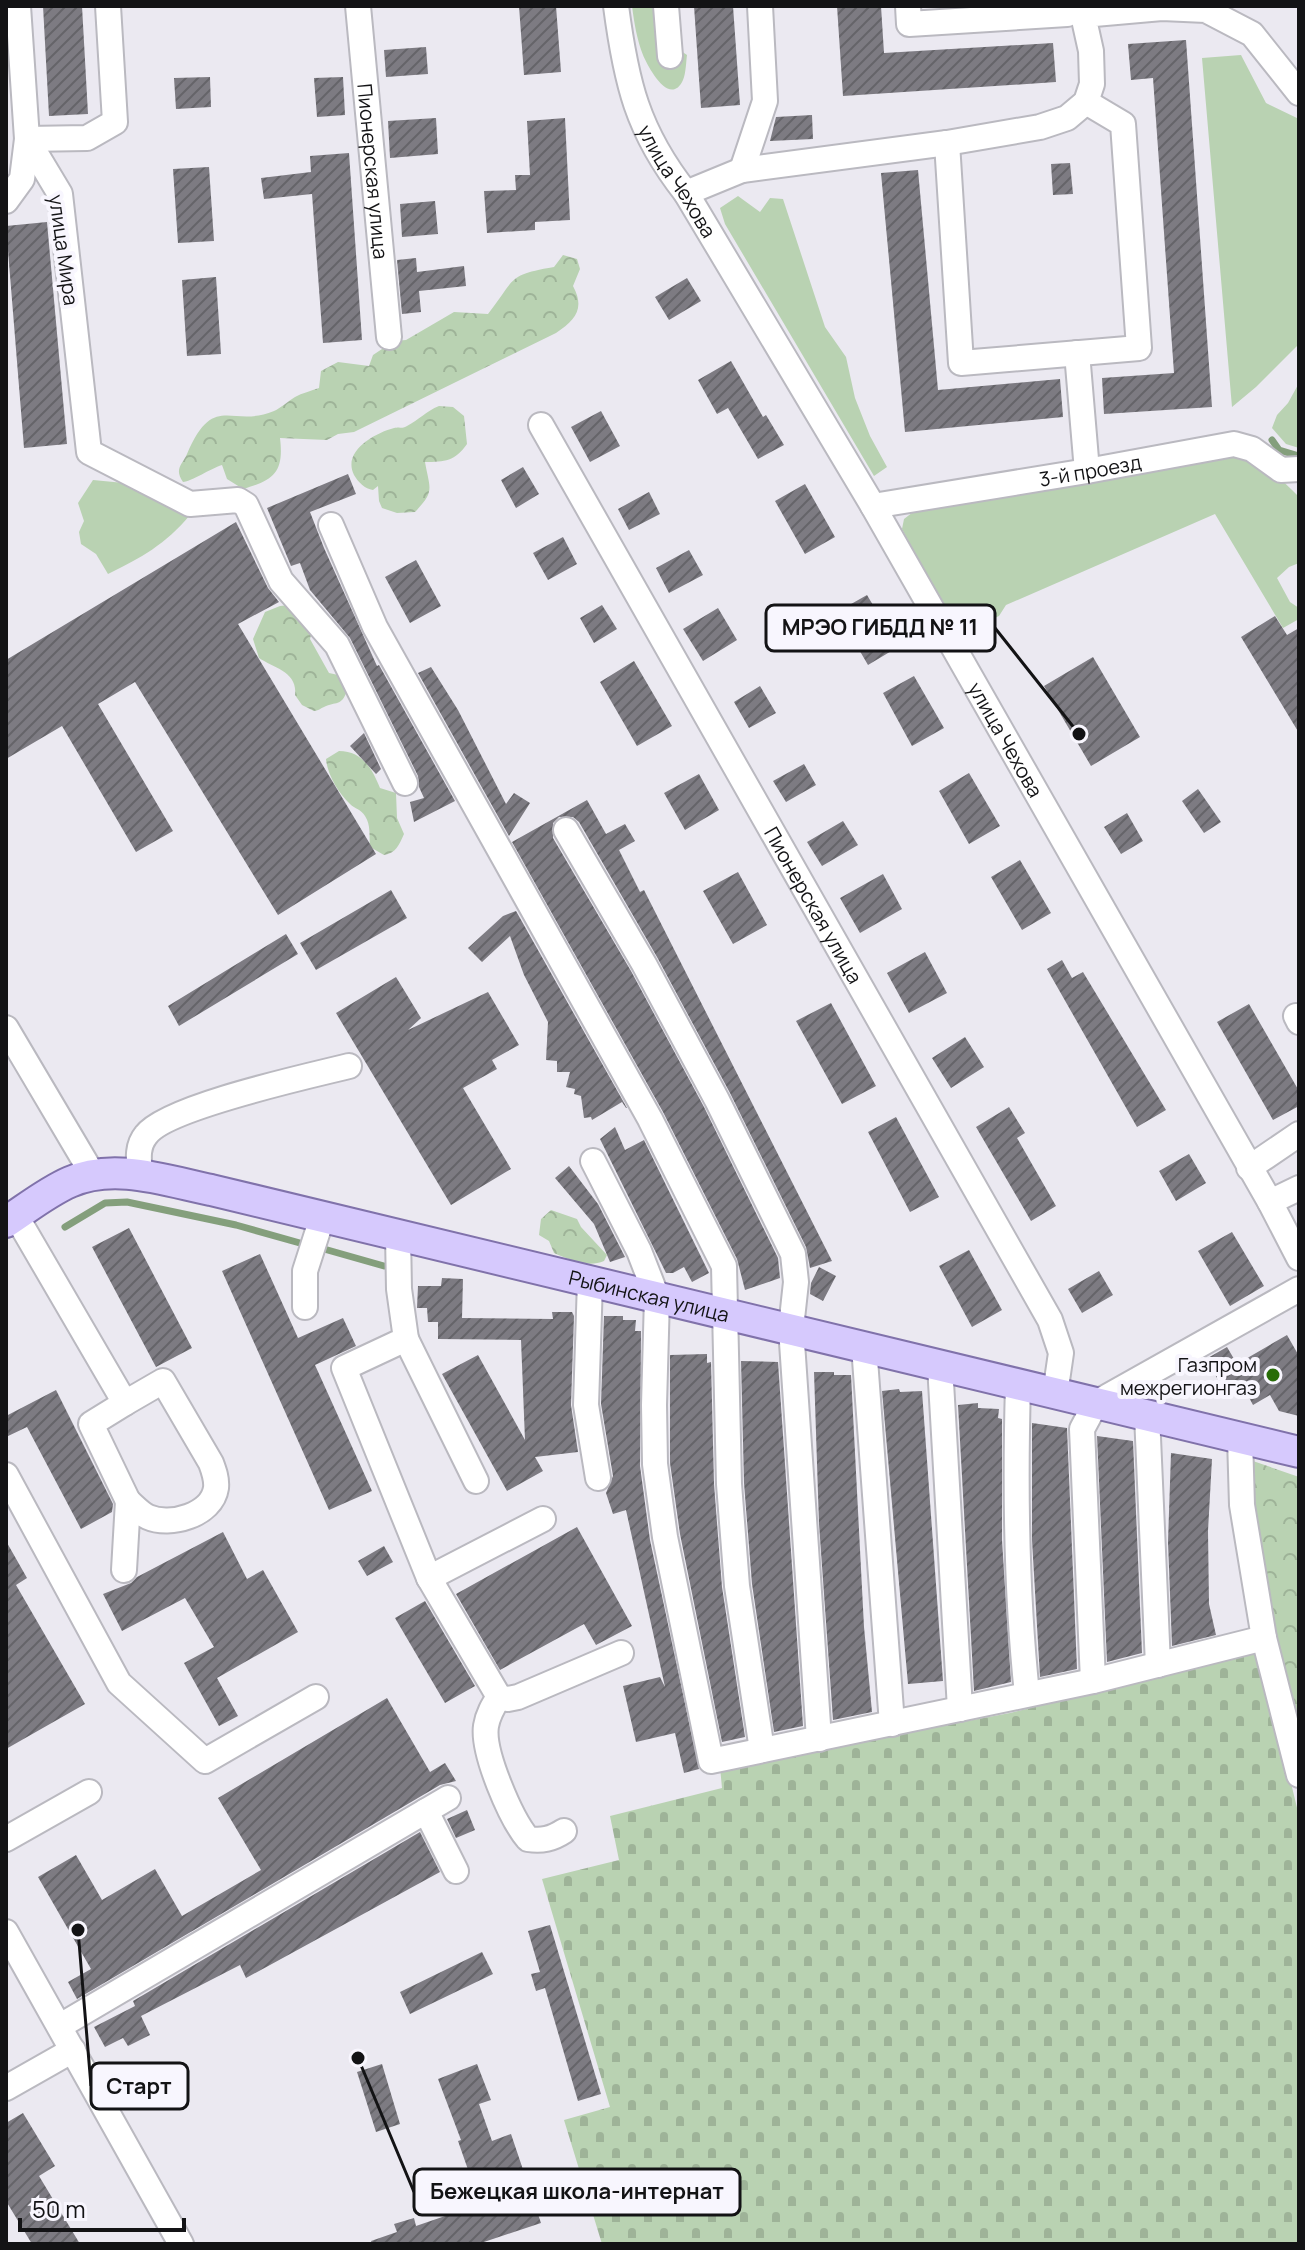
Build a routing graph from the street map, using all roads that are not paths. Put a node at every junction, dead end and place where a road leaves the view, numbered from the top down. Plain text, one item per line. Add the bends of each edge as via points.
1 (18, 6) edge
2 (108, 6) edge
3 (358, 6) edge
4 (616, 6) edge
5 (666, 6) edge
6 (760, 6) edge
7 (908, 6) edge
8 (1035, 6) edge
9 (1075, 14) junction
10 (670, 56) dead end
11 (1299, 93) edge
12 (1086, 102) junction
13 (27, 139) junction
14 (947, 143) junction
15 (742, 170) junction
16 (686, 193) junction
17 (6, 201) edge
18 (389, 337) dead end
19 (1077, 353) junction
20 (541, 425) dead end
21 (1290, 469) edge
22 (1087, 471) junction
23 (1299, 487) edge
24 (873, 506) junction
25 (331, 525) dead end
26 (375, 627) junction
27 (337, 645) junction
28 (405, 783) dead end
29 (566, 830) dead end
30 (6, 1028) edge
31 (349, 1066) dead end
32 (1299, 1134) edge
33 (593, 1161) dead end
34 (1249, 1168) junction
35 (93, 1175) junction
36 (140, 1176) junction
37 (1299, 1188) edge
38 (1270, 1202) junction
39 (322, 1218) junction
40 (11, 1219) edge
41 (398, 1235) junction
42 (1299, 1258) edge
43 (590, 1281) junction
44 (1299, 1289) edge
45 (657, 1297) junction
46 (305, 1307) dead end
47 (725, 1313) junction
48 (791, 1328) junction
49 (406, 1339) junction
50 (864, 1346) junction
51 (940, 1365) junction
52 (1018, 1385) junction
53 (1055, 1394) junction
54 (125, 1403) junction
55 (1096, 1403) junction
56 (1147, 1415) junction
57 (1240, 1438) junction
58 (1299, 1452) edge
59 (6, 1475) edge
60 (598, 1478) dead end
61 (476, 1481) dead end
62 (128, 1501) junction
63 (543, 1519) dead end
64 (124, 1570) dead end
65 (429, 1578) junction
66 (1264, 1638) junction
67 (621, 1653) dead end
68 (1158, 1665) junction
69 (1093, 1681) junction
70 (1027, 1694) junction
71 (316, 1697) dead end
72 (499, 1697) junction
73 (960, 1709) junction
74 (892, 1724) junction
75 (819, 1739) junction
76 (762, 1750) junction
77 (1299, 1775) edge
78 (89, 1792) dead end
79 (448, 1798) dead end
80 (426, 1811) junction
81 (564, 1831) dead end
82 (6, 1839) edge
83 (456, 1871) dead end
84 (6, 1932) edge
85 (60, 2026) junction
86 (73, 2050) junction
87 (6, 2088) edge
88 (181, 2244) edge

1 - 13 street, улица Мира
2 - 13 street via 115,122 87,138
3 - 18 street, Пионерская улица
4 - 16 street, улица Чехова via 624,64 644,127
5 - 10 street
6 - 15 street via 765,101
7 - 9 street via 909,24
8 - 9 street
9 - 11 street via 1206,10 1252,34
9 - 12 street via 1091,51 1092,84
12 - 14 street via 1067,118 1040,127
12 - 19 street via 1123,124 1139,348
13 - 17 street via 22,179
13 - 27 street, улица Мира via 60,194 89,452 190,504 238,500 246,505 281,581
14 - 15 street
14 - 19 street via 961,363
15 - 16 street
16 - 24 street, улица Чехова
19 - 22 street
20 - 53 street, Пионерская улица via 1050,1320 1061,1353
21 - 22 street, 3-й проезд via 1234,444
21 - 23 street, 3-й проезд
22 - 24 street, 3-й проезд
24 - 34 street, улица Чехова
25 - 26 street
26 - 27 street
26 - 47 street via 650,1119 724,1266
27 - 28 street
29 - 48 street via 717,1100 793,1254
30 - 35 street
31 - 36 street via 177,1114 147,1132 140,1144
32 - 34 street
33 - 45 street
34 - 38 street, улица Чехова
35 - 36 main road, Рыбинская улица
35 - 40 main road, Рыбинская улица via 70,1182
36 - 39 main road, Рыбинская улица
37 - 38 street
38 - 42 street, улица Чехова
39 - 41 main road, Рыбинская улица
39 - 46 street via 305,1271
40 - 54 street
41 - 43 main road, Рыбинская улица
41 - 49 street
43 - 45 main road, Рыбинская улица
43 - 60 street via 586,1405
44 - 55 street
45 - 47 main road, Рыбинская улица
45 - 76 street via 655,1464 711,1761
47 - 48 main road, Рыбинская улица
47 - 76 street via 737,1586
48 - 50 main road, Рыбинская улица
48 - 75 street
49 - 61 street
49 - 65 street via 344,1368
50 - 51 main road, Рыбинская улица
50 - 74 street
51 - 52 main road, Рыбинская улица
51 - 73 street
52 - 53 main road, Рыбинская улица
52 - 70 street via 1019,1617
53 - 55 main road, Рыбинская улица
54 - 62 street via 91,1424
54 - 62 street via 163,1381 216,1478 208,1504 181,1519 147,1517
55 - 56 main road, Рыбинская улица
55 - 69 street via 1082,1429
56 - 57 main road, Рыбинская улица
56 - 68 street
57 - 58 main road, Рыбинская улица
57 - 66 street via 1242,1505
59 - 71 street via 119,1683 205,1761
62 - 64 street
63 - 65 street
65 - 72 street
66 - 68 street
66 - 77 street
67 - 72 street via 518,1697
68 - 69 street
69 - 70 street
70 - 73 street
72 - 81 street via 485,1727 511,1814 528,1839 553,1838
73 - 74 street
74 - 75 street
75 - 76 street
78 - 82 street
79 - 80 street
80 - 83 street
80 - 85 street
84 - 85 street
85 - 86 street
86 - 87 street
86 - 88 street

